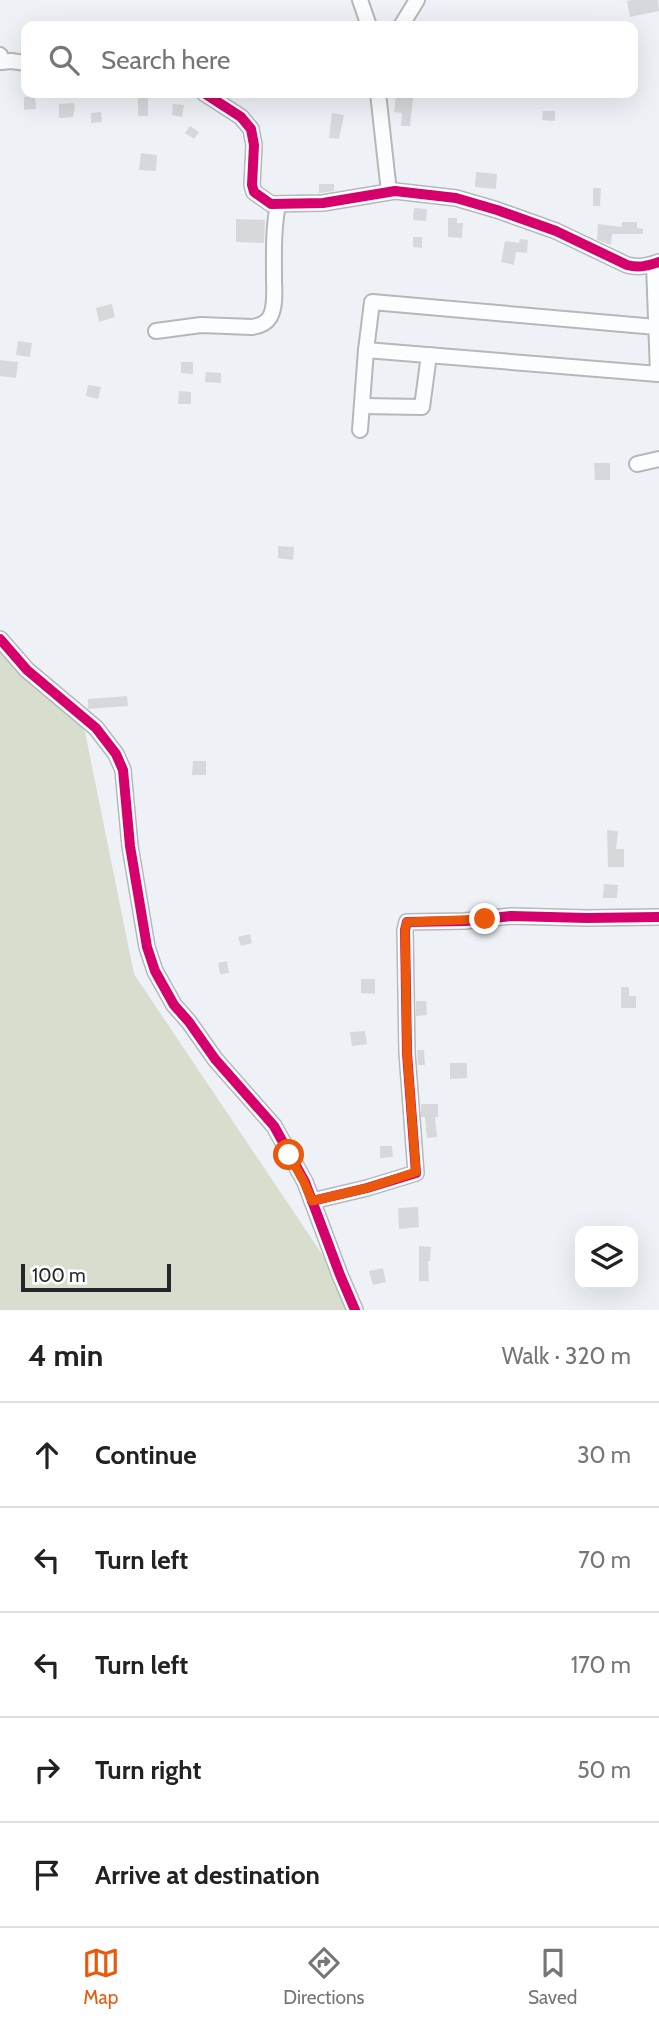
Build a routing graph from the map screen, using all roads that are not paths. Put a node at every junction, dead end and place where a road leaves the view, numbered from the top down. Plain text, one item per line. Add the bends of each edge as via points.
1 (360, 0) edge
2 (417, 0) edge
3 (367, 21) edge
4 (404, 21) edge
5 (21, 62) edge
6 (1, 63) edge
7 (211, 98) edge
8 (379, 98) edge
9 (389, 192) junction
10 (278, 205) junction
11 (656, 263) edge
12 (656, 327) junction
13 (156, 331) dead end
14 (366, 350) junction
15 (429, 355) junction
16 (362, 406) junction
17 (360, 430) dead end
18 (659, 459) edge
19 (637, 464) dead end
20 (0, 639) edge
21 (659, 917) edge
22 (312, 1201) junction
23 (355, 1310) edge

1 - 3 street
2 - 4 street
5 - 6 street
7 - 10 street via 247,124 254,145 254,192
8 - 9 street
9 - 10 street
9 - 11 street via 456,198 556,231 627,265
10 - 13 street via 274,299 266,322 252,327 201,325
11 - 12 street
12 - 14 street via 372,302
12 - 15 street via 658,373
14 - 15 street
14 - 16 street
15 - 16 street via 422,407
16 - 17 street
18 - 19 street
20 - 22 street via 27,670 96,728 116,754 123,770 132,859 155,971 215,1059 274,1126
21 - 22 street via 511,916 407,922 407,1053 416,1172
22 - 23 street

